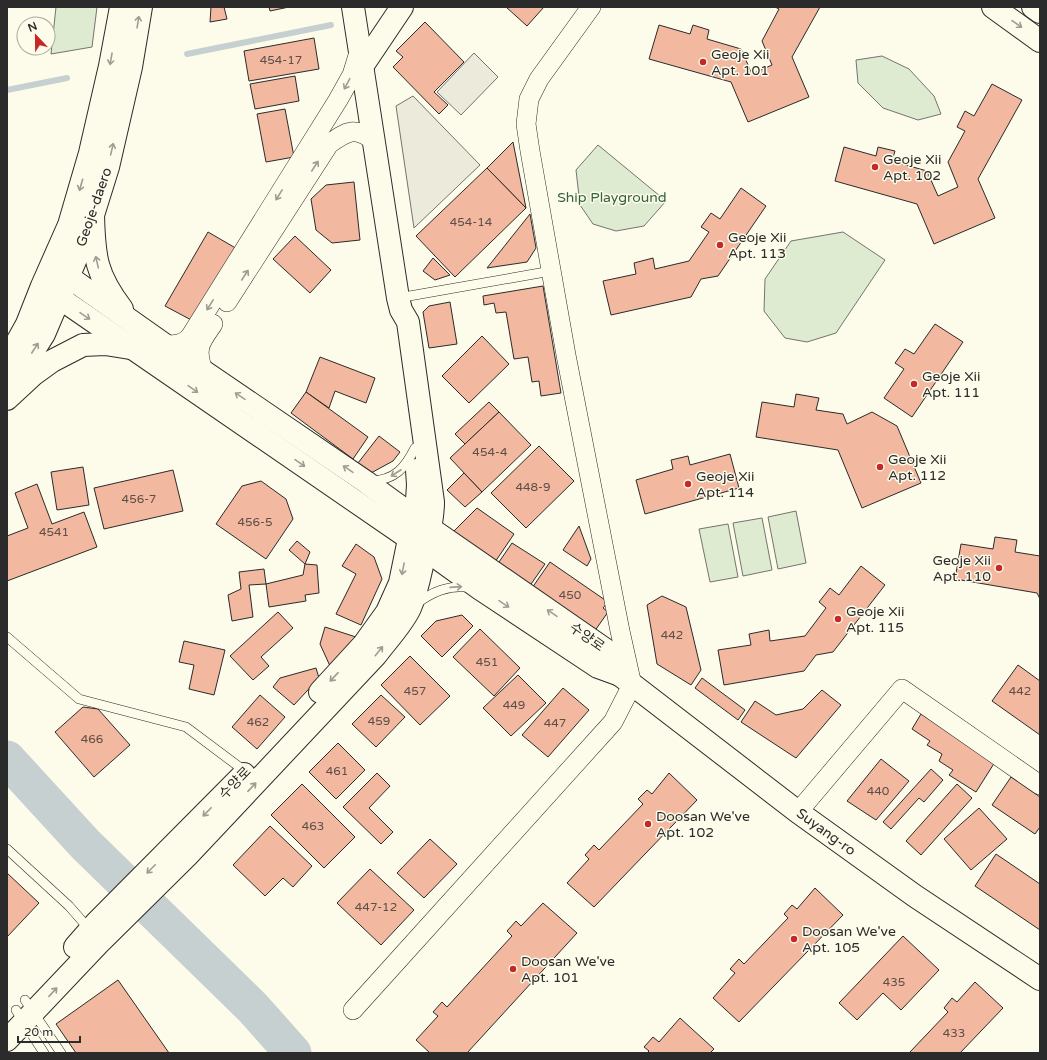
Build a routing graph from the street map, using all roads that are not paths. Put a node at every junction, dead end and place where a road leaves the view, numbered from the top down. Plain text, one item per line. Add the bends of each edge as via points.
1 (121, 7) edge
2 (141, 7) edge
3 (353, 7) edge
4 (402, 7) edge
5 (591, 7) edge
6 (993, 7) edge
7 (1033, 7) edge
8 (1040, 12) edge
9 (1040, 40) edge
10 (361, 56) junction
11 (374, 141) junction
12 (93, 215) junction
13 (51, 265) junction
14 (551, 271) junction
15 (69, 277) junction
16 (42, 286) junction
17 (60, 299) junction
18 (399, 304) junction
19 (130, 320) junction
20 (165, 345) junction
21 (134, 348) junction
22 (8, 359) edge
23 (203, 370) junction
24 (7, 393) edge
25 (7, 399) edge
26 (415, 448) junction
27 (366, 482) junction
28 (413, 517) junction
29 (422, 539) junction
30 (479, 588) junction
31 (410, 608) junction
32 (7, 637) edge
33 (626, 680) junction
34 (246, 772) junction
35 (1040, 785) edge
36 (798, 812) junction
37 (7, 849) edge
38 (183, 849) junction
39 (97, 930) junction
40 (1040, 979) edge
41 (353, 1010) dead end
42 (21, 1013) edge
43 (7, 1040) edge
44 (44, 1053) edge
45 (61, 1053) edge

1 -> 13 street, Geoje-daero via 90,153 69,225
12 -> 2 street, Geoje-daero via 108,167 131,67
3 - 10 street
4 - 10 street
5 - 14 street via 539,79 529,100 526,124
6 -> 9 street
7 - 8 street
10 - 11 street
10 -> 20 street via 338,100 190,337 184,343
11 - 18 street
23 -> 11 street via 199,356 200,344 329,144 340,136 356,131 366,134
12 - 15 street, Geoje-daero
19 -> 12 street via 110,294 99,271 94,244
13 - 15 street
13 - 16 street, Geoje-daero
14 - 18 lane
14 - 33 street via 614,601
15 - 17 street, Geoje-daero
15 - 19 street
16 - 17 street
16 - 22 street, Geoje-daero via 27,324
17 -> 21 street
24 -> 17 street, Geoje-daero via 44,334
18 - 26 street, 수양로 via 397,324
18 - 29 street via 408,322 432,495 433,514
19 - 20 street
20 - 23 street
21 - 25 street via 105,344 84,345 52,361
21 -> 29 street
27 -> 23 street
26 -> 27 lane via 407,464 398,472 382,481
26 - 28 street, 수양로 via 418,485
27 - 28 street
28 - 29 street, 수양로
29 - 30 street, 수양로
29 - 31 street, 수양로 via 417,588
33 -> 29 street, 수양로 via 609,652
29 -> 34 street, 수양로 via 387,612 364,644
31 -> 30 lane via 425,597 448,588
30 -> 33 street, 수양로 via 598,667
38 -> 31 street, 수양로 via 376,655
32 - 34 lane via 79,698 186,727
33 - 36 street, Suyang-ro
33 - 41 street via 613,722
34 -> 38 street, 수양로
35 - 36 street via 902,689
36 - 40 street, Suyang-ro via 915,896
37 - 39 lane
38 - 39 street, 수양로
39 - 42 street, 수양로
42 - 43 street, 수양로
42 - 44 lane
42 - 45 lane

